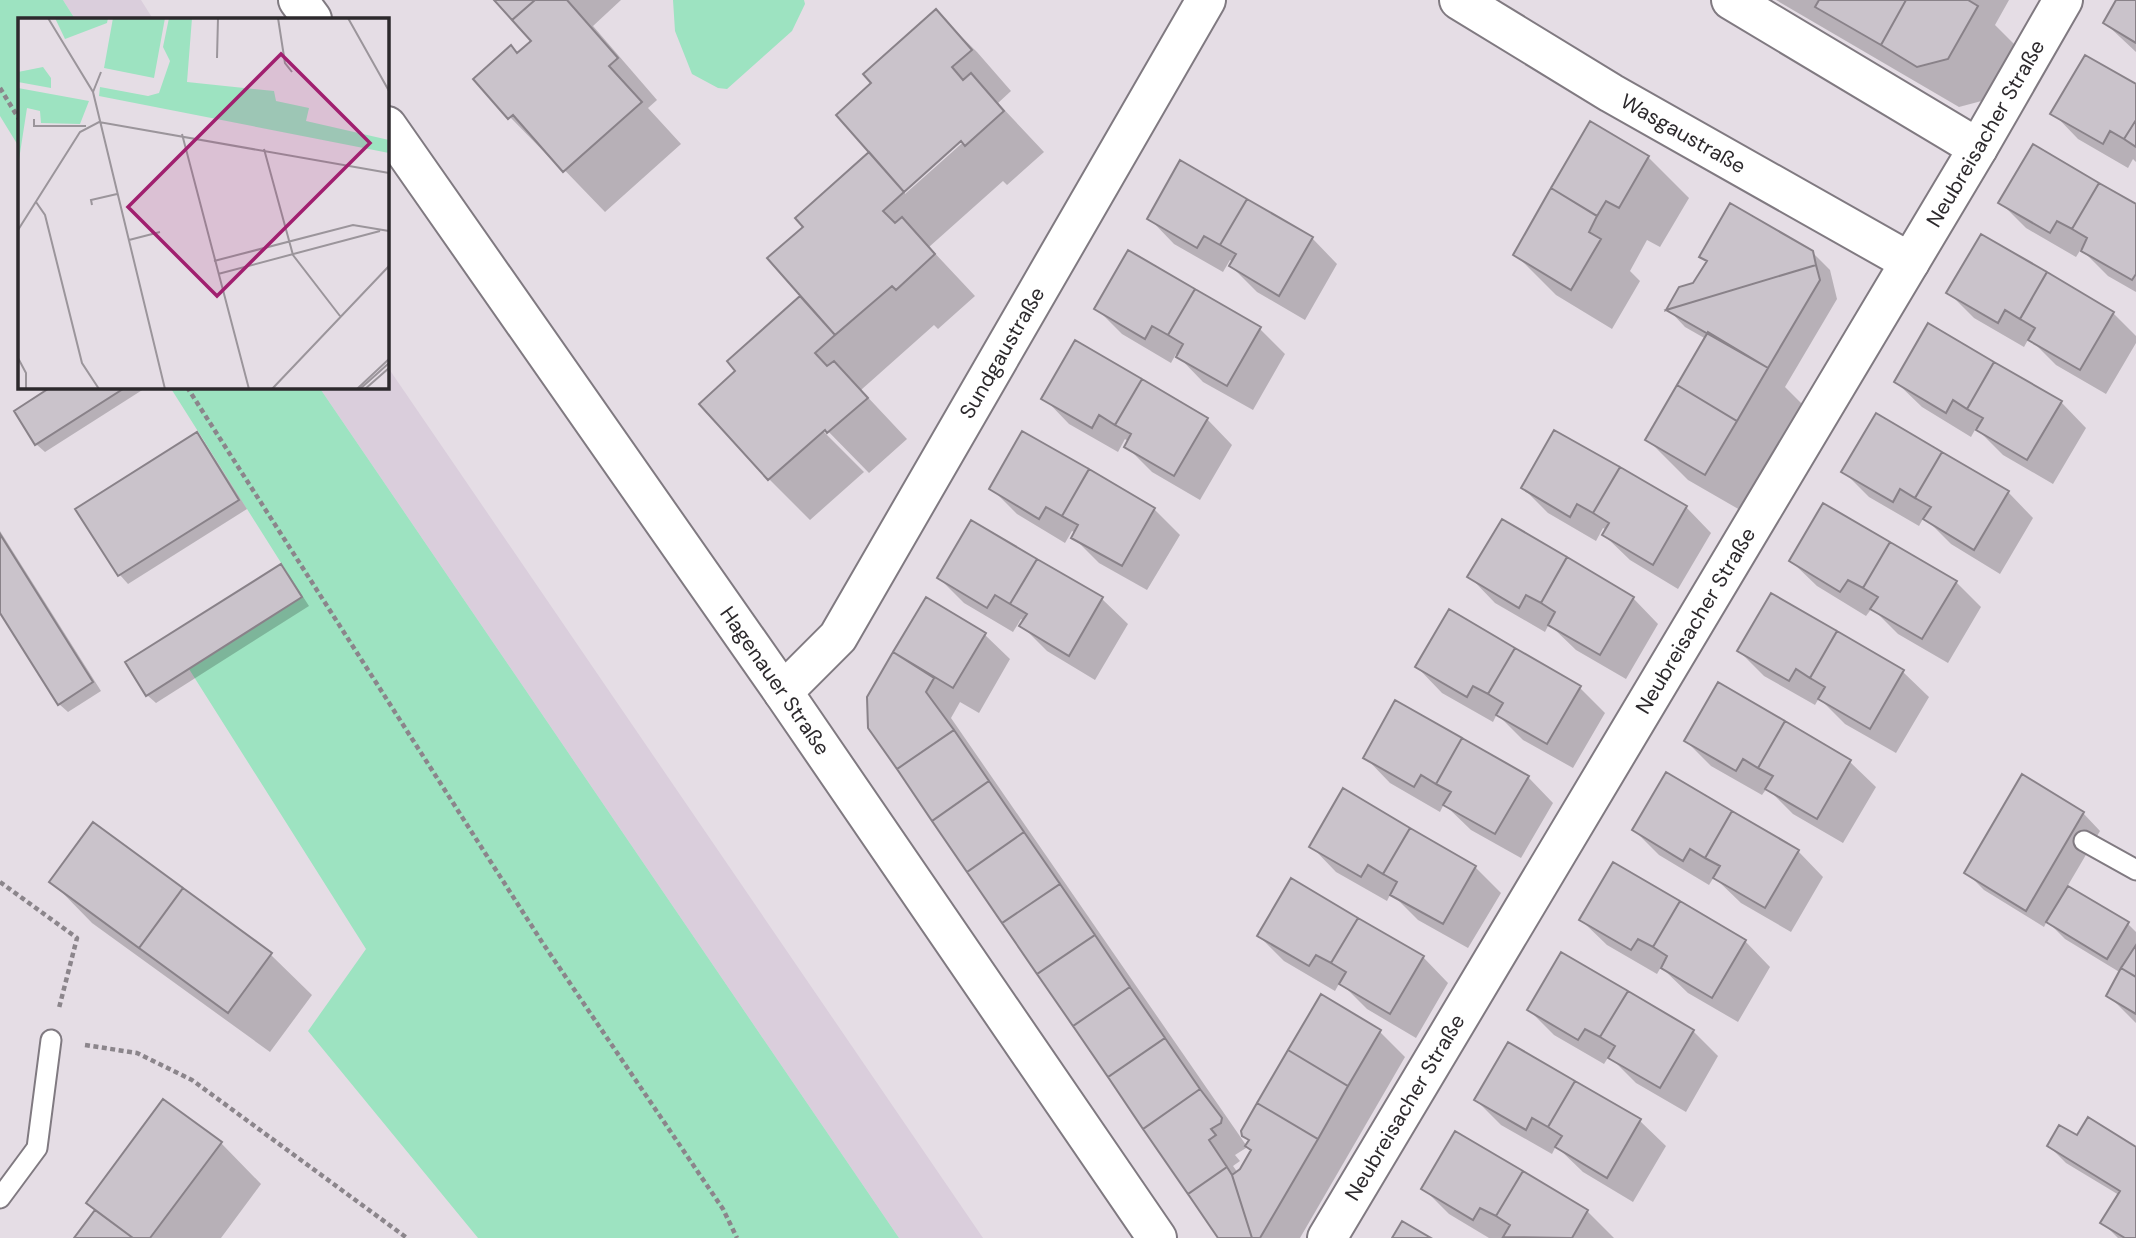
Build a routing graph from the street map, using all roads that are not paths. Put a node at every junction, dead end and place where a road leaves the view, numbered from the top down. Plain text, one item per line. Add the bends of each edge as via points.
1 (298, 0) edge
2 (1206, 0) edge
3 (1459, 0) edge
4 (1731, 0) edge
5 (2063, 0) edge
6 (311, 18) edge
7 (388, 127) edge
8 (1978, 148) junction
9 (1910, 262) junction
10 (783, 692) junction
11 (2084, 841) dead end
12 (2136, 870) edge
13 (51, 1040) road end
14 (0, 1198) edge
15 (1157, 1238) edge
16 (1327, 1238) edge

1 - 6 street
2 - 10 street, Sundgaustraße via 838,637
3 - 9 street, Wasgaustraße via 1611,93
4 - 8 street
5 - 8 street, Neubreisacher Straße
7 - 10 street, Hagenauer Straße
8 - 9 street, Neubreisacher Straße
9 - 16 street, Neubreisacher Straße
10 - 15 street, Hagenauer Straße
11 - 12 lane
13 - 14 lane via 37,1148

